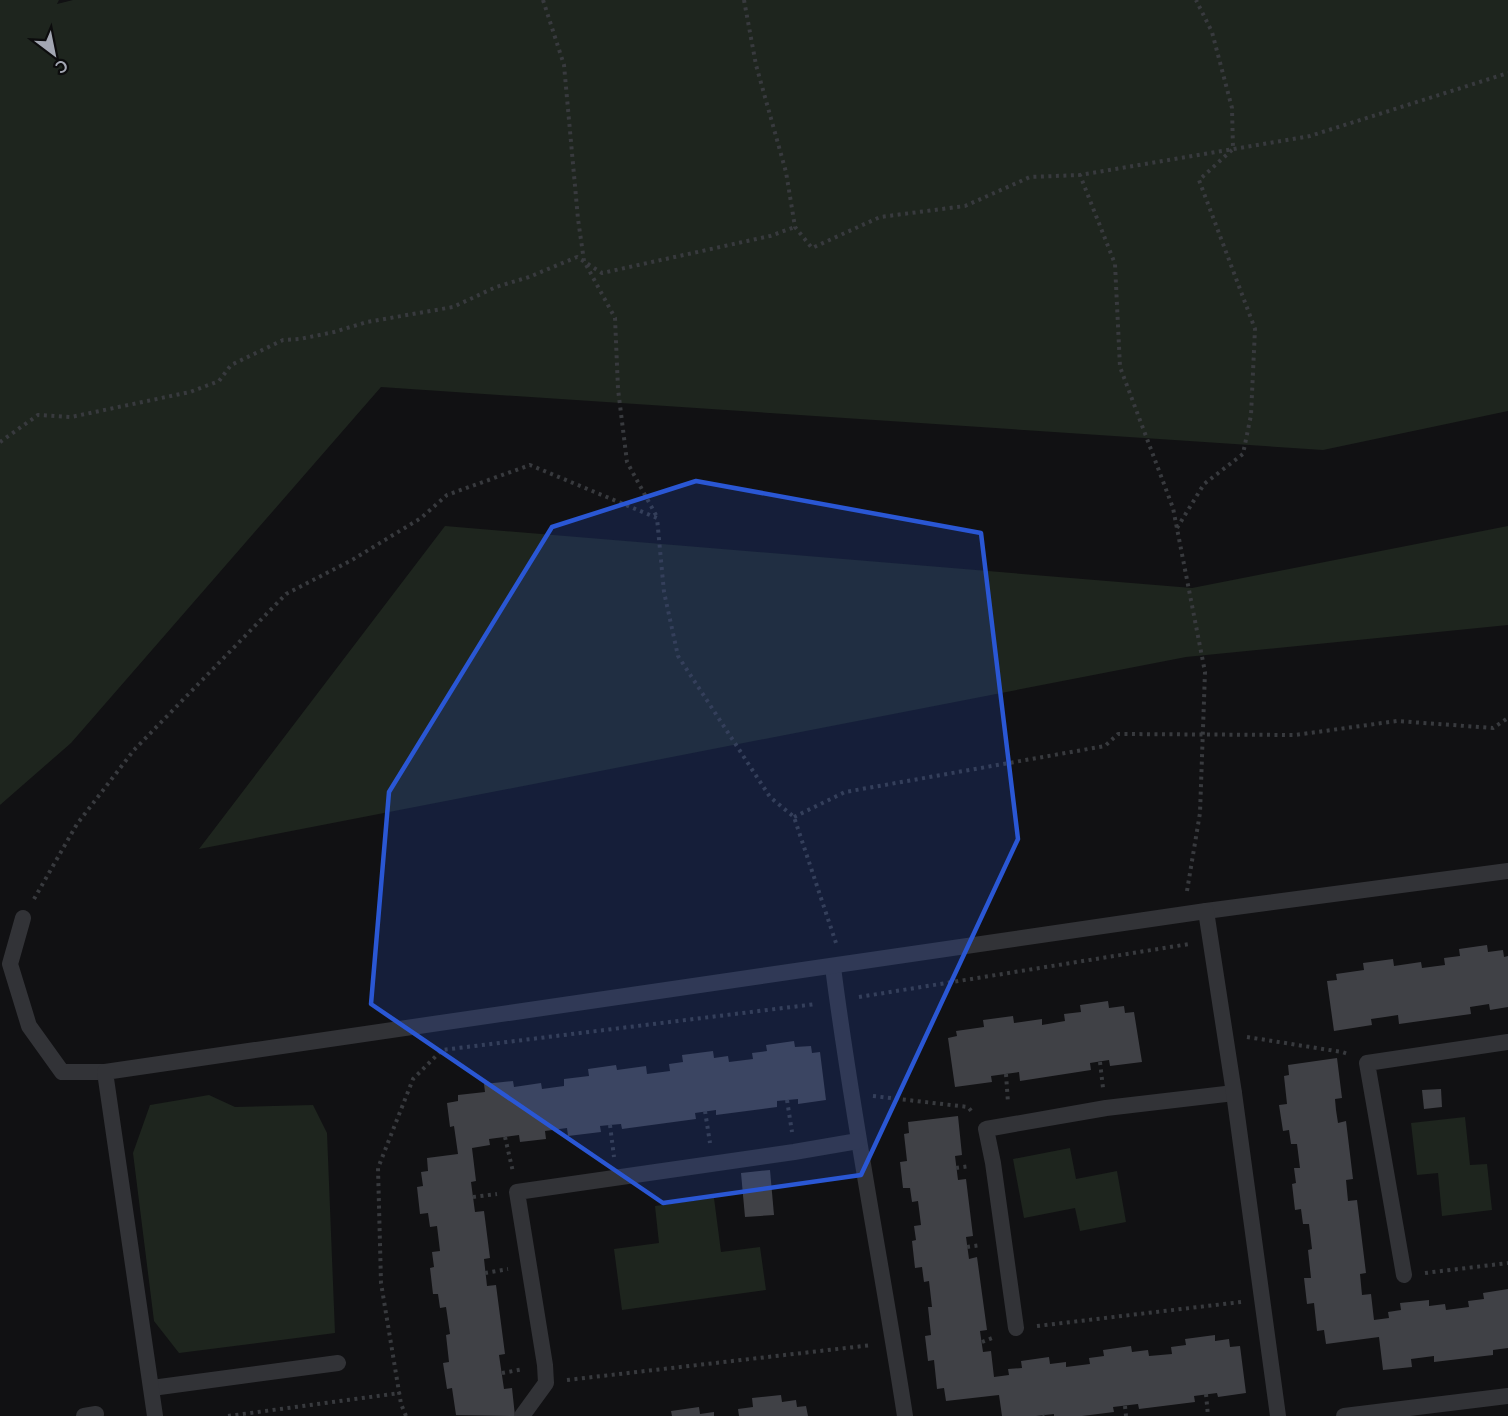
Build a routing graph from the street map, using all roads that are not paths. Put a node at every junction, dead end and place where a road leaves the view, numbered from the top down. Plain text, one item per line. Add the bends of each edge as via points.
1 (1508, 871) edge
2 (1206, 911) junction
3 (23, 918) road end
4 (838, 966) junction
5 (1508, 1042) edge
6 (105, 1072) junction
7 (1234, 1094) junction
8 (858, 1142) junction
9 (1404, 1275) road end
10 (1016, 1328) road end
11 (338, 1363) dead end
12 (152, 1388) junction
13 (1508, 1396) edge
14 (155, 1416) edge
15 (522, 1416) edge
16 (905, 1416) edge
17 (1278, 1416) edge
18 (1344, 1416) edge

1 - 2 lane
2 - 4 lane
2 - 7 lane
3 - 6 lane via 10,964 29,1026 62,1072
4 - 6 lane
4 - 8 lane via 837,1001
5 - 9 lane via 1367,1063
6 - 12 lane
7 - 10 lane via 1106,1108 986,1129
7 - 17 lane
8 - 15 lane via 517,1192 546,1383
8 - 16 lane
11 - 12 lane
12 - 14 lane
13 - 18 lane

